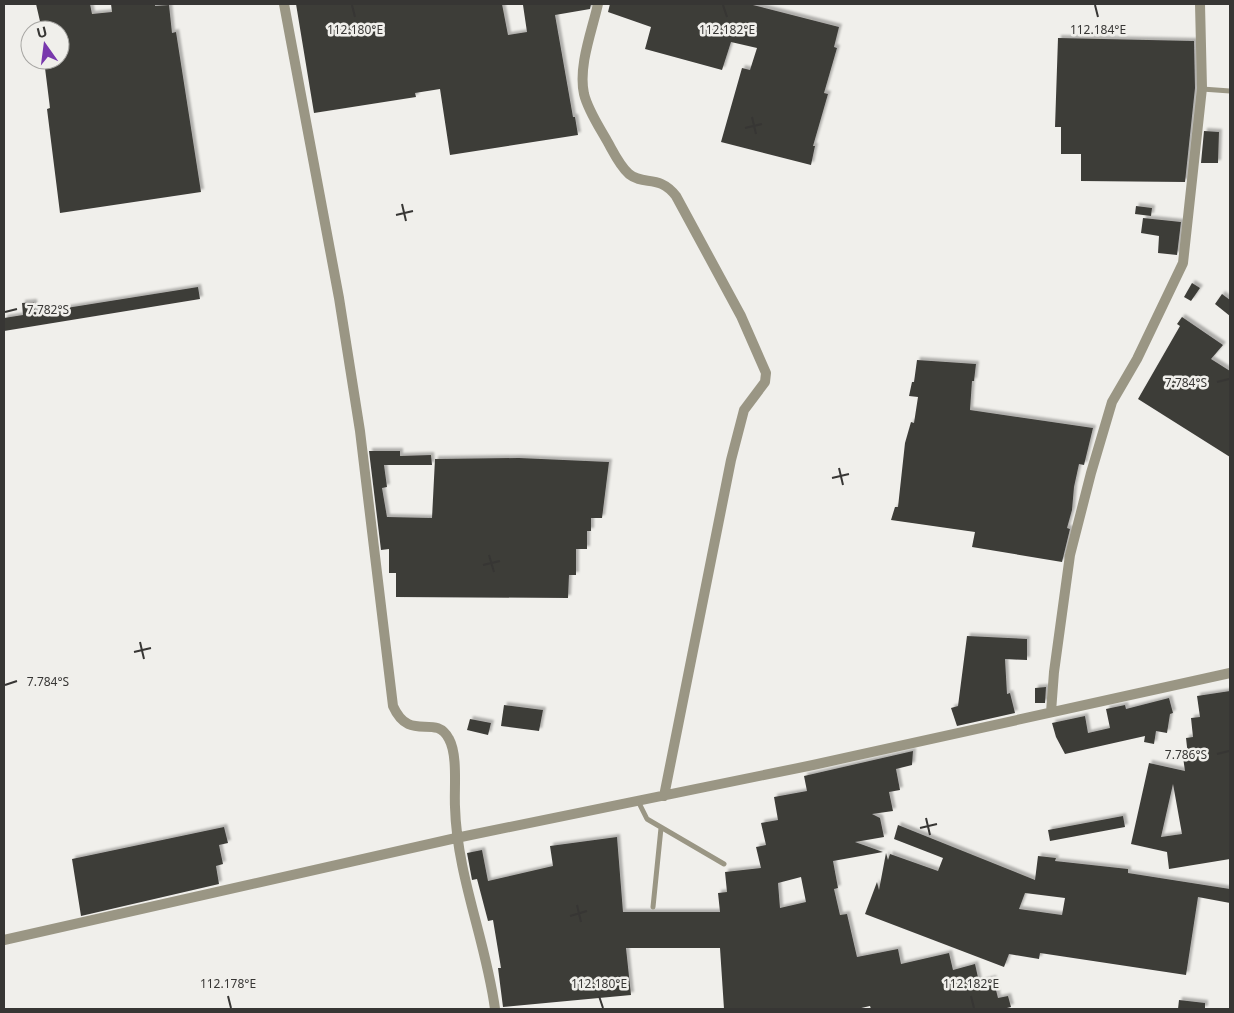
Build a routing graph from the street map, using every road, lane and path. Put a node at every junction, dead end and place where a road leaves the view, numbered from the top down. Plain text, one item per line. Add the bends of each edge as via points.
1 (284, 4) edge
2 (598, 4) edge
3 (1200, 4) edge
4 (1202, 88) junction
5 (1230, 91) edge
6 (1230, 674) edge
7 (1051, 712) junction
8 (664, 796) junction
9 (638, 801) junction
10 (661, 828) junction
11 (456, 838) junction
12 (724, 864) dead end
13 (653, 907) dead end
14 (4, 940) edge
15 (495, 1009) edge

1 - 11 street via 341,307 360,432 392,706 405,724 439,728 450,740 453,748
2 - 8 street via 586,53 583,88 592,114 627,172 662,183 676,196 741,316 766,373 765,382 744,410 731,460
3 - 4 street
4 - 5 lane
4 - 7 street via 1184,262 1137,359 1112,402 1091,473 1070,555
6 - 7 street
7 - 8 street
8 - 9 street
9 - 10 lane via 644,816
9 - 11 street
10 - 12 lane
10 - 13 lane
11 - 14 street
11 - 15 street via 490,971

